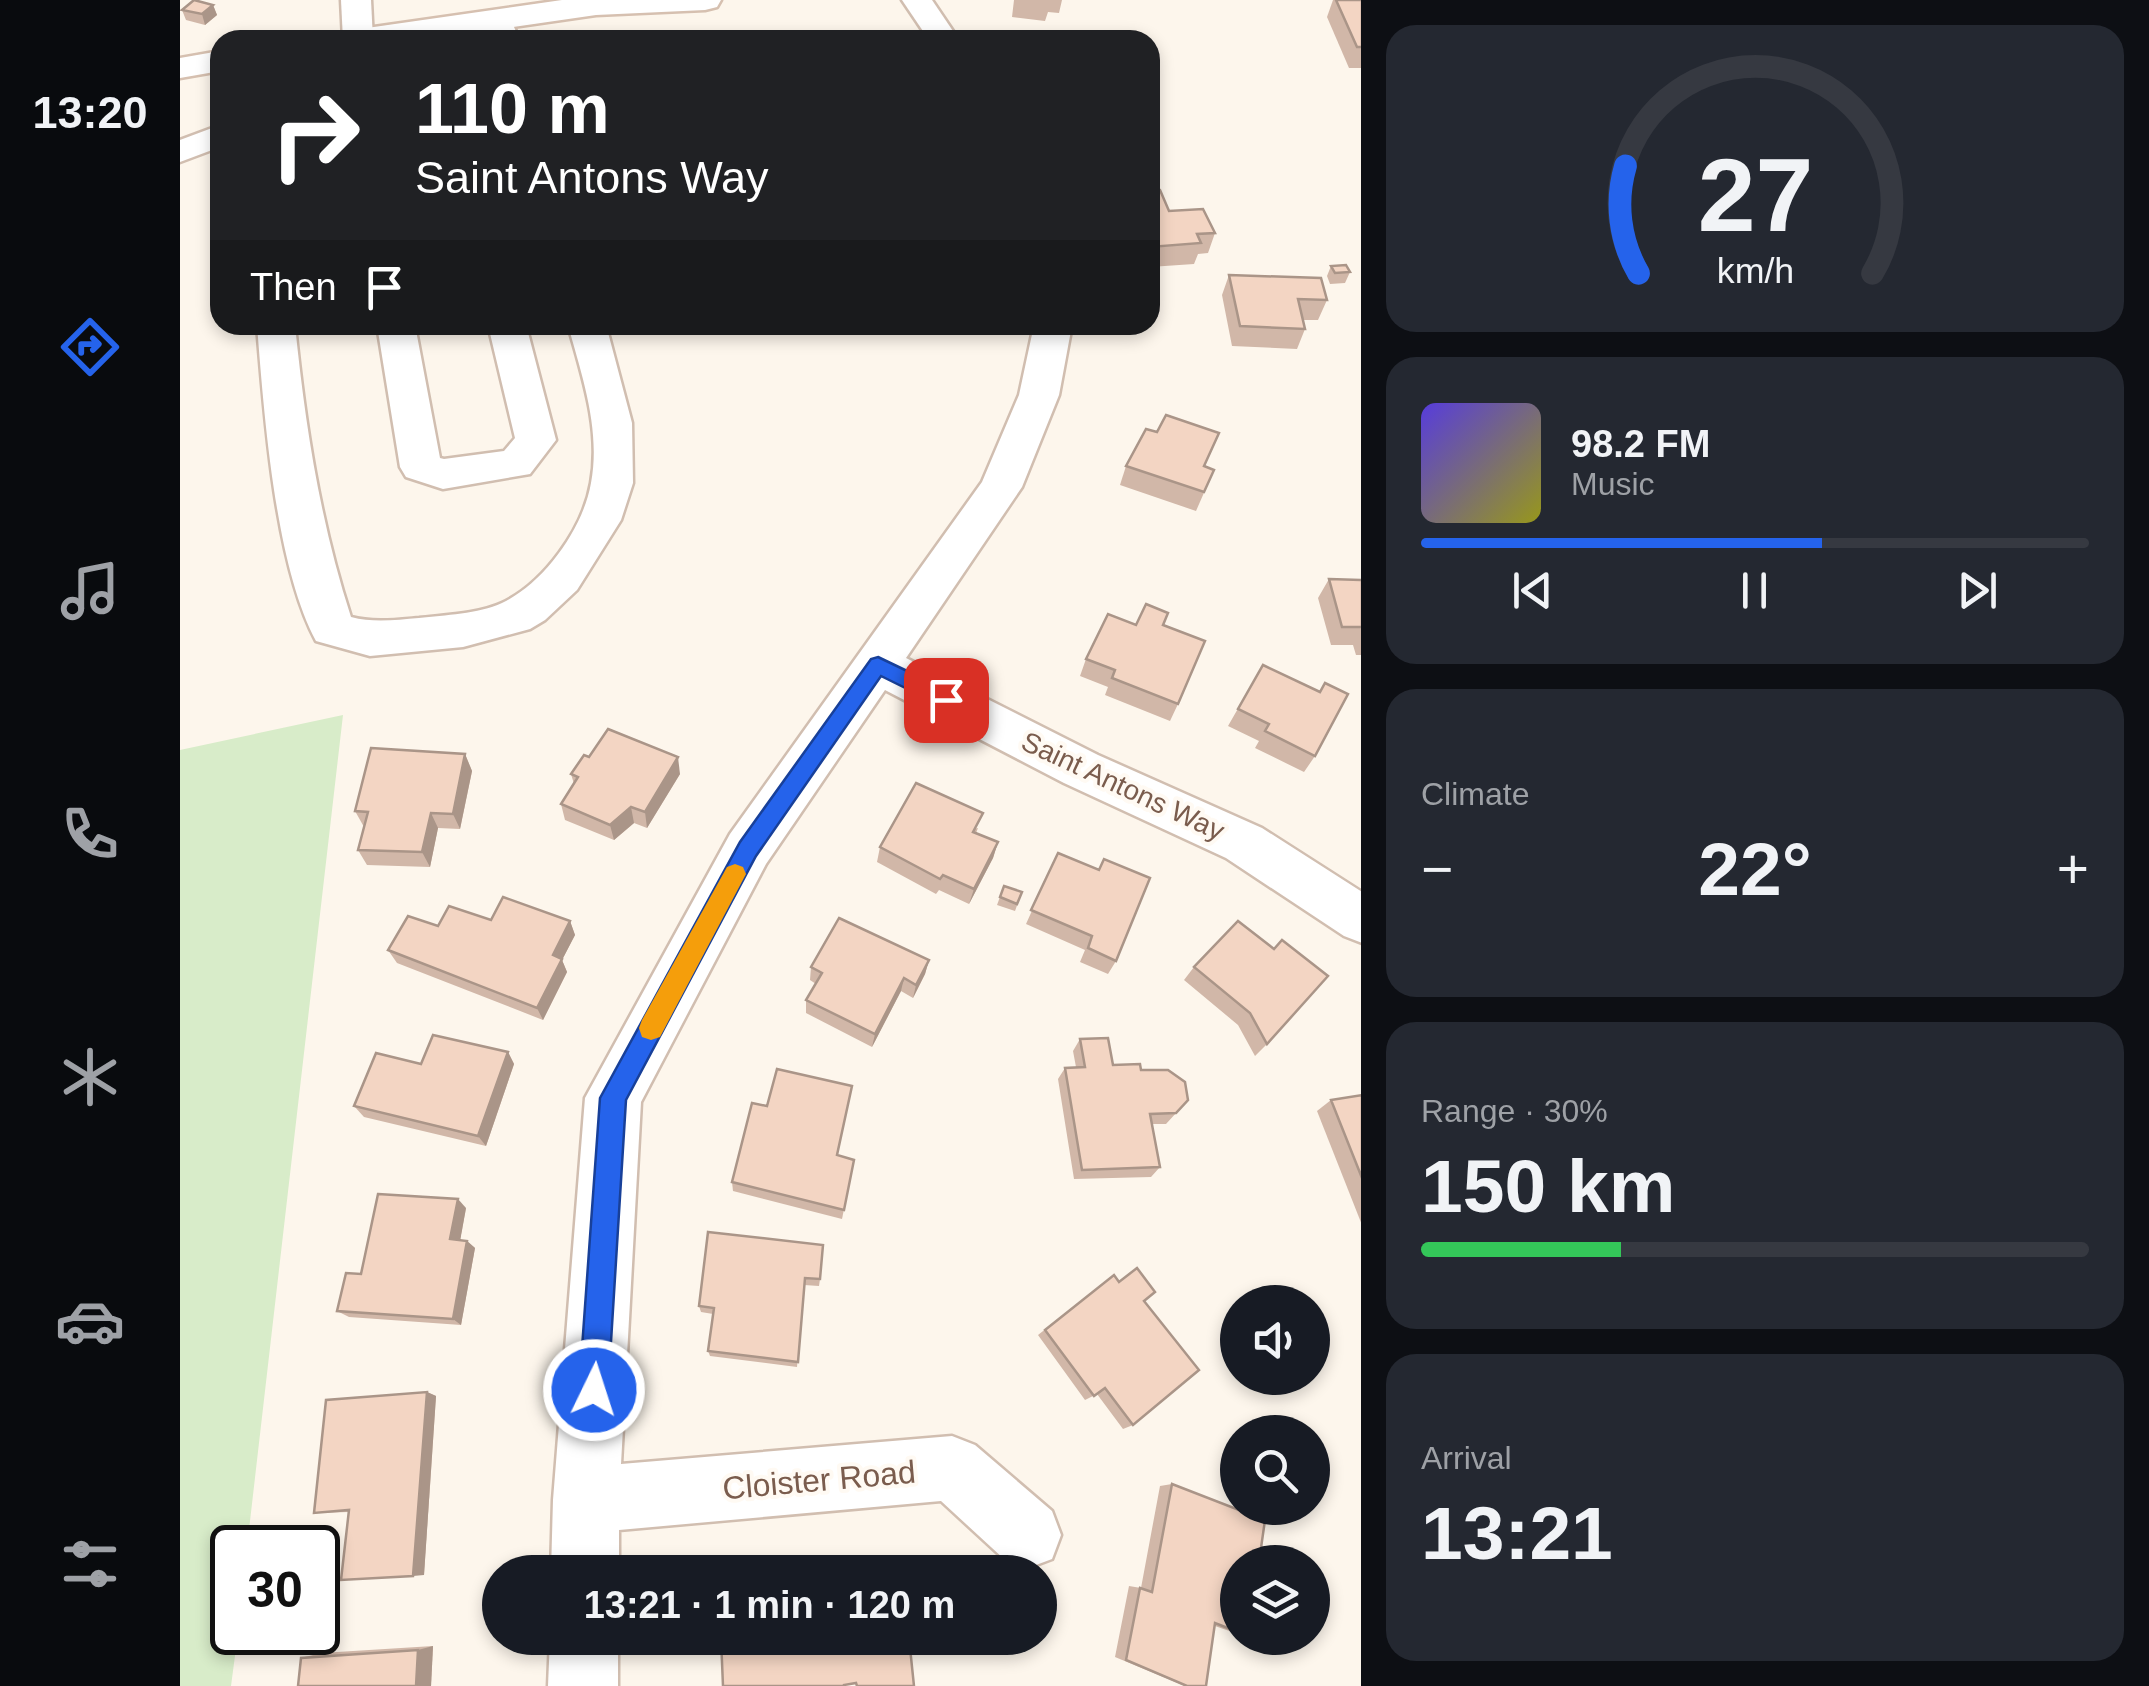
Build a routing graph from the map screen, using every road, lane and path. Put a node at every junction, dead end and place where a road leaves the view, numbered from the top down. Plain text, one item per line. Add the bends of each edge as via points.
1 (356, 0) edge
2 (705, 0) edge
3 (917, 0) edge
4 (605, 2) edge
5 (355, 30) edge
6 (501, 30) edge
7 (937, 30) edge
8 (210, 63) edge
9 (180, 68) edge
10 (210, 139) edge
11 (180, 152) edge
12 (277, 335) edge
13 (398, 335) edge
14 (510, 335) edge
15 (590, 335) edge
16 (1051, 335) edge
17 (878, 665) junction
18 (1361, 919) edge
19 (586, 1500) junction
20 (1028, 1535) dead end
21 (585, 1555) edge
22 (584, 1655) edge
23 (583, 1686) edge

1 - 5 street
2 - 4 street
3 - 7 street
4 - 6 street
8 - 9 street
10 - 11 street
12 - 15 street via 285,428 314,575 332,628 366,639 516,616 561,580 592,536 612,486 614,426
13 - 14 street via 421,467 444,474 516,464 536,440
16 - 17 street via 1039,395 1001,487
17 - 18 street, Saint Antons Way via 1244,843
17 - 19 street via 748,849 613,1098
19 - 20 street, Cloister Road via 952,1468
19 - 21 street
22 - 23 street

